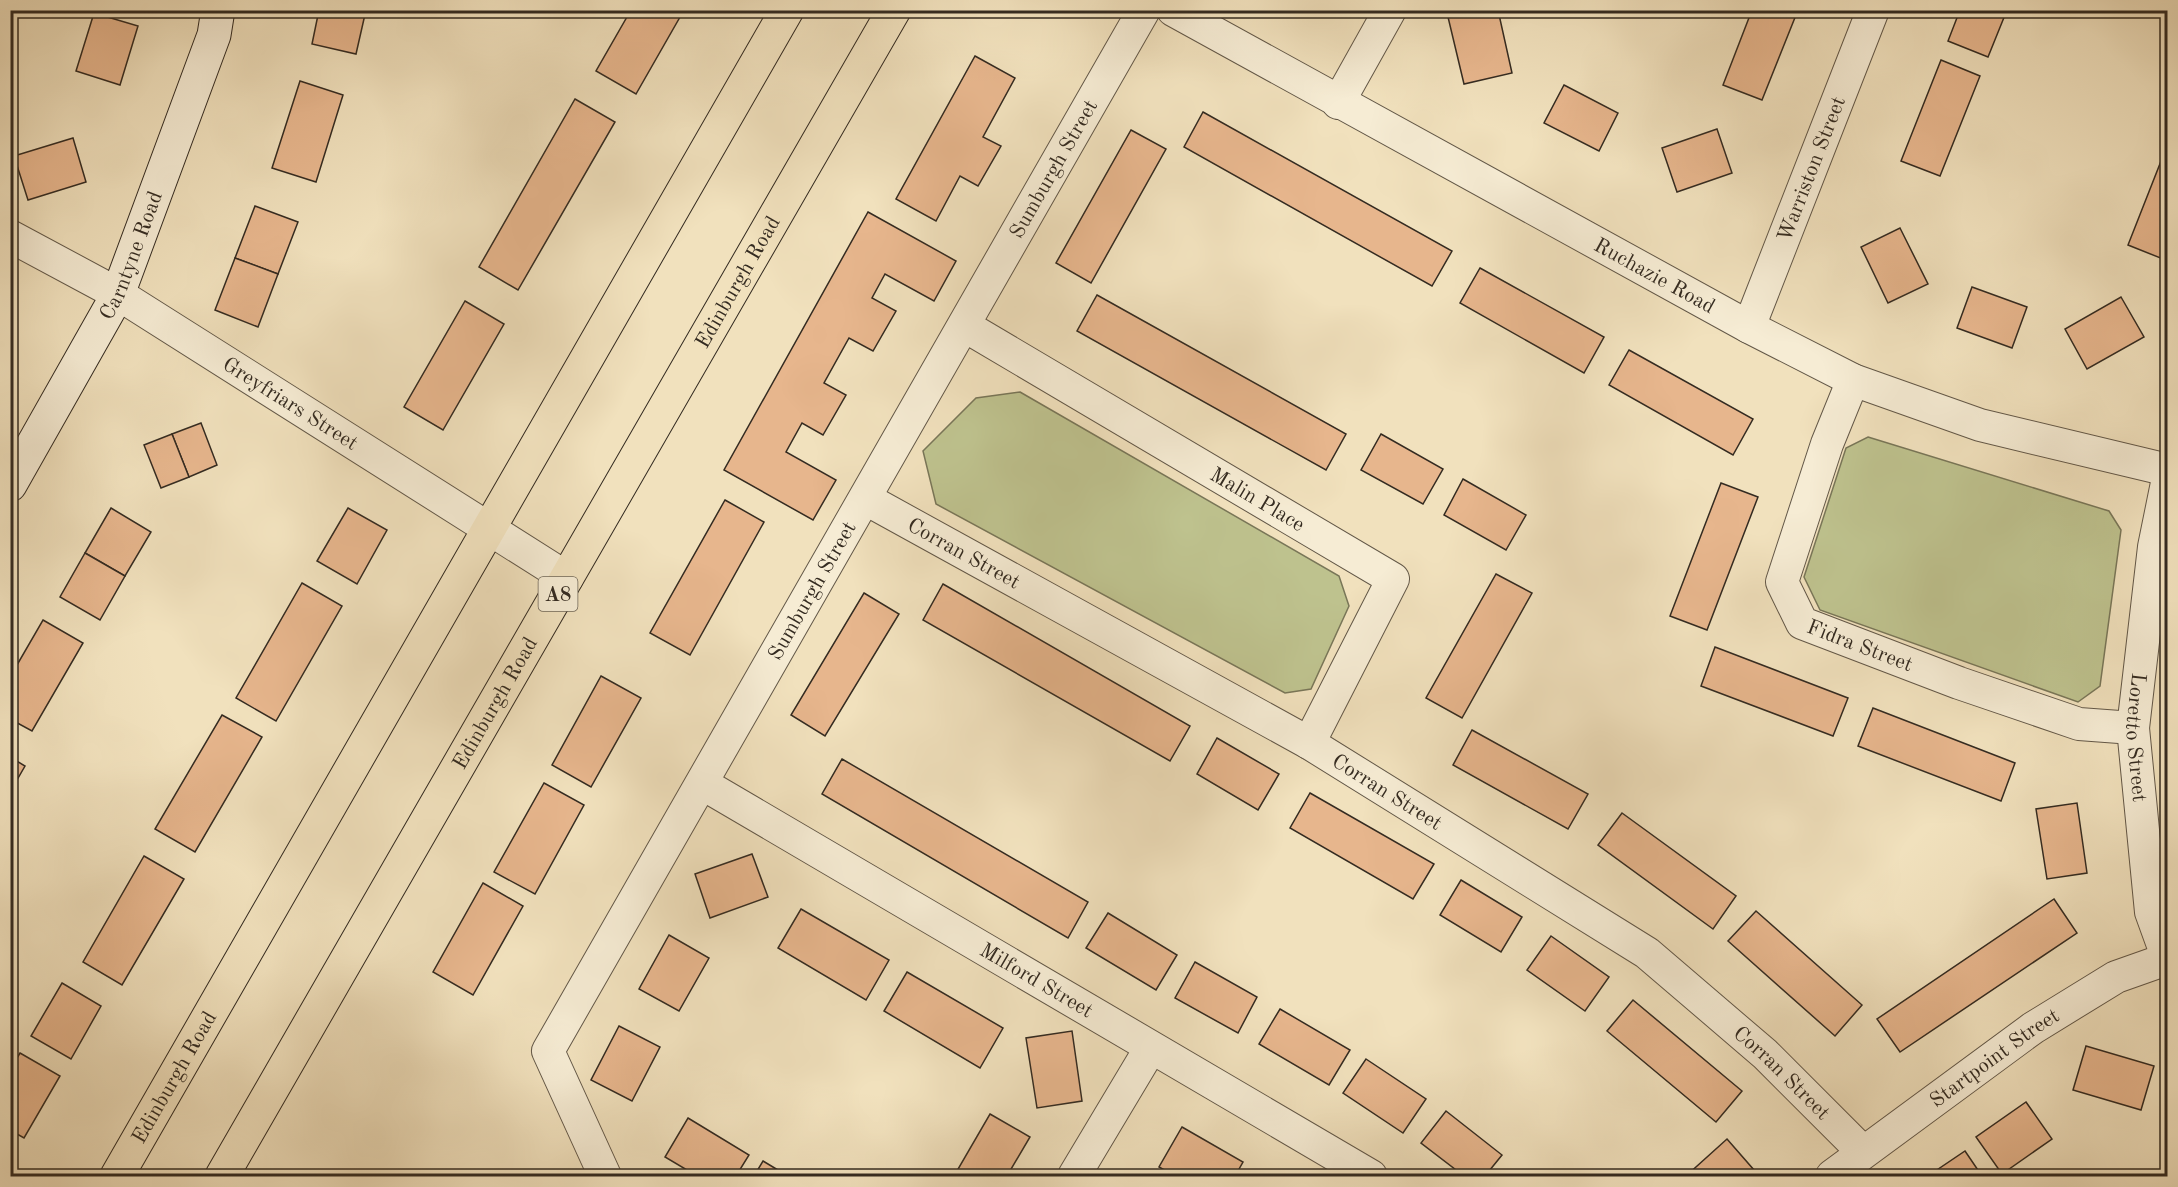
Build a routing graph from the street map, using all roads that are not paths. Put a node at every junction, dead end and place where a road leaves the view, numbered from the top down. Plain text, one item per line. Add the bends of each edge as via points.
1 (218, 10) edge
2 (787, 10) edge
3 (894, 10) edge
4 (1144, 10) edge
5 (1173, 10) edge
6 (1390, 10) edge
7 (1872, 10) edge
8 (1338, 103) junction
9 (10, 236) edge
10 (118, 294) junction
11 (965, 326) junction
12 (1749, 327) junction
13 (1854, 380) junction
14 (2168, 470) edge
15 (2168, 478) edge
16 (10, 485) edge
17 (866, 499) junction
18 (490, 528) junction
19 (567, 578) junction
20 (2133, 728) junction
21 (1309, 743) junction
22 (703, 784) junction
23 (2159, 910) edge
24 (2167, 959) edge
25 (1150, 1049) junction
26 (1863, 1152) junction
27 (117, 1176) edge
28 (222, 1176) edge
29 (605, 1176) edge
30 (1074, 1176) edge
31 (1371, 1176) edge
32 (1832, 1176) edge

1 - 10 street, Carntyne Road via 214,35
2 - 18 main road, Edinburgh Road
3 - 19 main road, Edinburgh Road / A8
4 - 11 street, Sumburgh Street
5 - 8 street, Ruchazie Road
6 - 8 street
7 - 12 street, Warriston Street
8 - 12 street, Ruchazie Road
9 - 10 street, Greyfriars Street
10 - 16 street, Carntyne Road
10 - 18 street, Greyfriars Street
11 - 17 street, Sumburgh Street
11 - 21 street, Malin Place via 1393,579
12 - 13 street, Ruchazie Road
13 - 14 street, Ruchazie Road via 1980,425
13 - 20 street, Fidra Street via 1827,444 1782,582 1802,624 2079,724
15 - 20 street, Loretto Street via 2154,547
17 - 21 street, Corran Street
17 - 22 street, Sumburgh Street
18 - 19 street, Greyfriars Street
18 - 27 main road, Edinburgh Road
19 - 28 main road, Edinburgh Road / A8
20 - 23 street, Loretto Street
21 - 26 street, Corran Street via 1647,953 1765,1054
22 - 25 street, Milford Street
22 - 29 street, Sumburgh Street via 548,1051
23 - 24 street, Loretto Street
24 - 26 street, Startpoint Street via 2116,977 2033,1028
25 - 30 street
25 - 31 street, Milford Street
26 - 32 street, Startpoint Street

